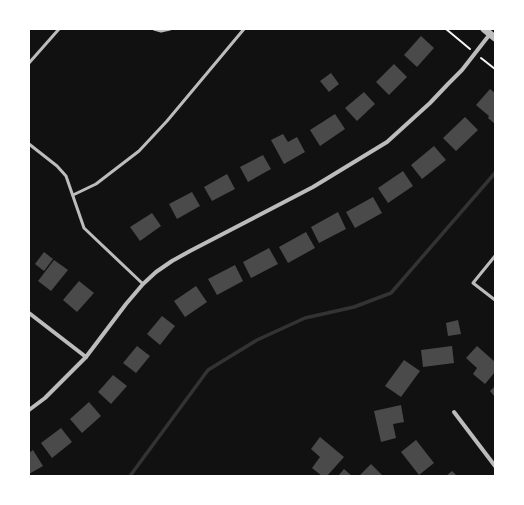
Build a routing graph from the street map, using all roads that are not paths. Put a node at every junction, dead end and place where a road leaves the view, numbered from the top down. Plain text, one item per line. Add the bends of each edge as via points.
1 (59, 29) edge
2 (154, 29) edge
3 (170, 29) edge
4 (244, 29) edge
5 (484, 29) edge
6 (493, 36) edge
7 (29, 63) edge
8 (29, 144) edge
9 (73, 195) junction
10 (495, 256) edge
11 (143, 284) junction
12 (495, 300) edge
13 (29, 312) edge
14 (86, 358) junction
15 (29, 410) edge
16 (454, 412) dead end
17 (495, 466) edge

1 - 7 lane
2 - 3 lane
4 - 9 lane via 139,151 96,184
5 - 6 street
6 - 11 street via 430,103 387,142 313,187 172,261
8 - 9 lane via 66,176
9 - 11 lane via 84,228
10 - 12 lane via 473,283
11 - 14 street
13 - 14 street
14 - 15 street
16 - 17 street

